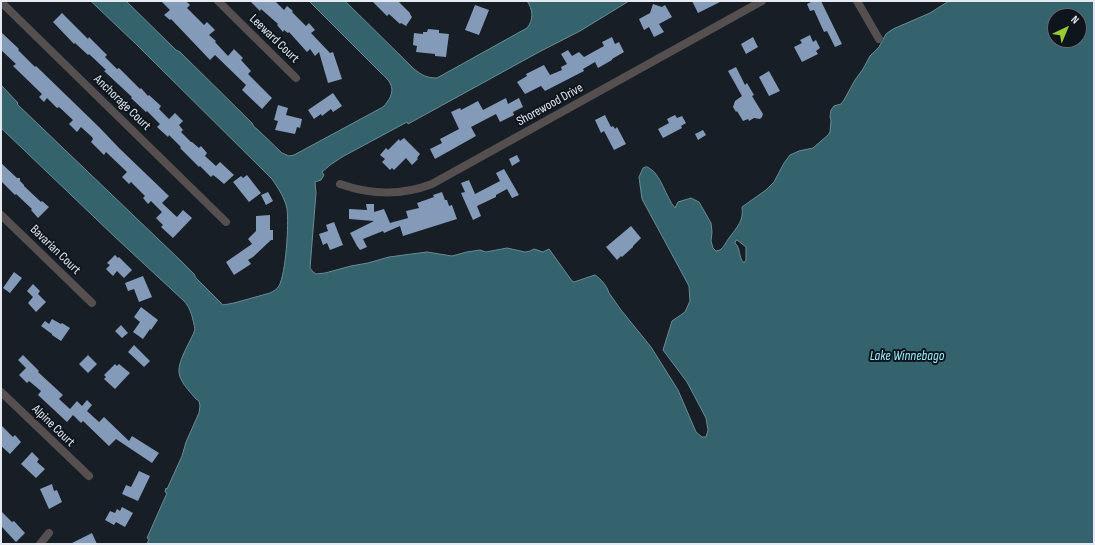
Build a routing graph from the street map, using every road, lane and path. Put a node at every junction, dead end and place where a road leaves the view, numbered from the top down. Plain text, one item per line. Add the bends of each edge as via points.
1 (218, 1) edge
2 (762, 1) edge
3 (857, 1) edge
4 (1, 2) edge
5 (879, 39) dead end
6 (296, 78) dead end
7 (340, 184) dead end
8 (1, 215) edge
9 (226, 222) dead end
10 (92, 303) dead end
11 (1, 392) edge
12 (89, 476) dead end
13 (49, 533) dead end
14 (40, 544) edge

1 - 6 street, Leeward Court
2 - 7 street, Shorewood Drive via 432,184 414,190 372,192
3 - 5 street
4 - 9 street, Anchorage Court
8 - 10 street, Bavarian Court
11 - 12 street, Alpine Court
13 - 14 street

